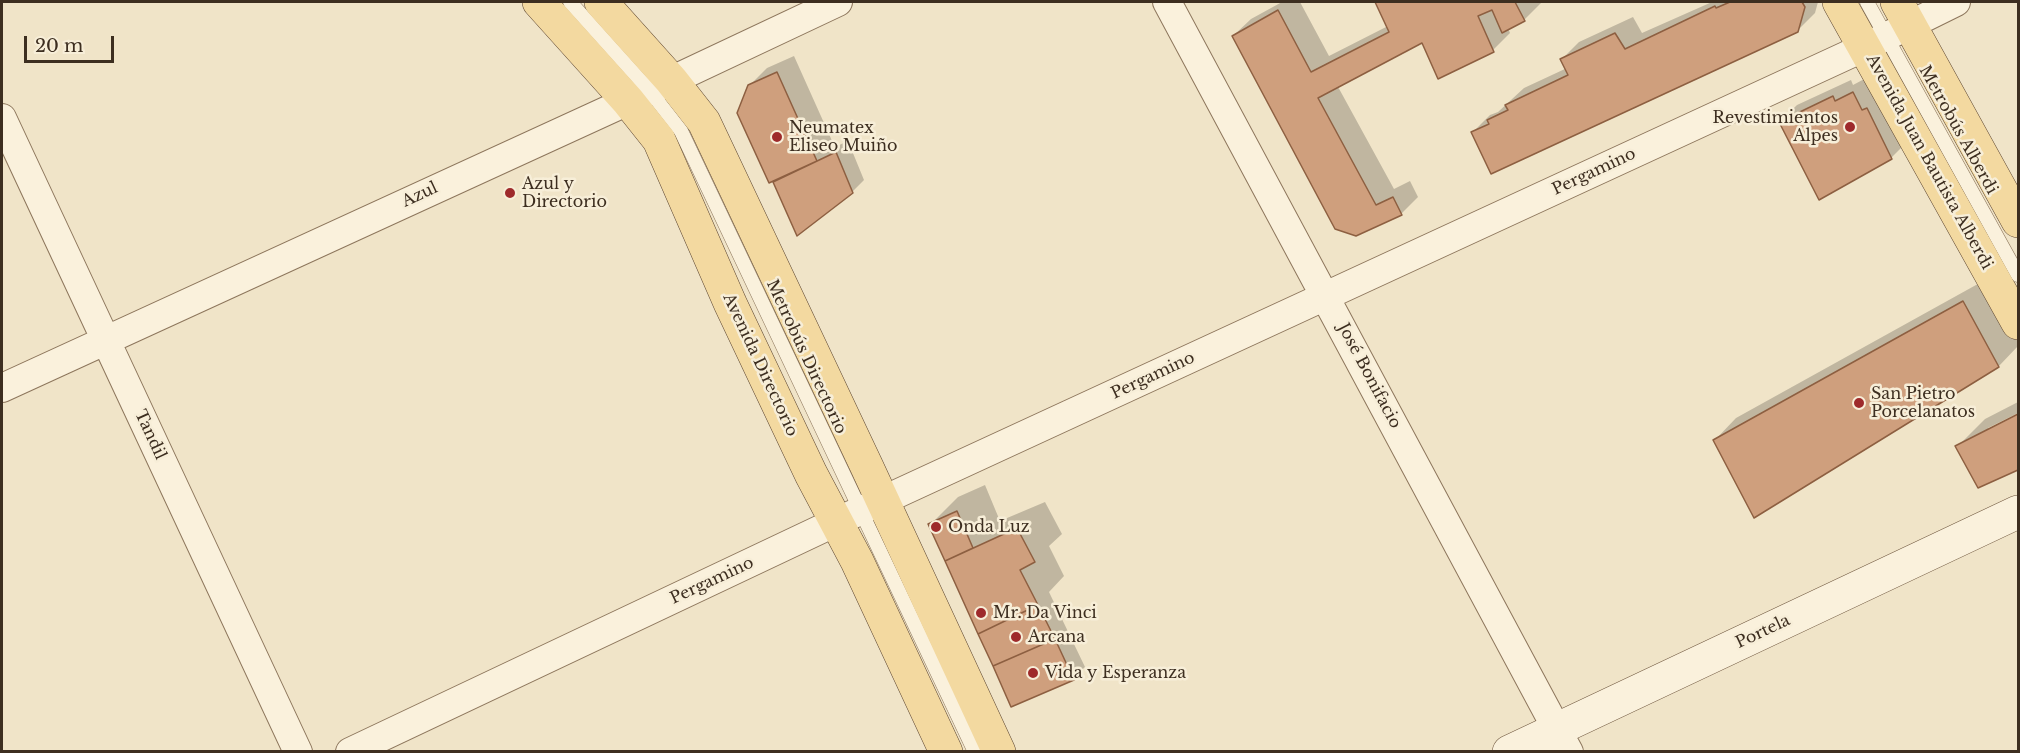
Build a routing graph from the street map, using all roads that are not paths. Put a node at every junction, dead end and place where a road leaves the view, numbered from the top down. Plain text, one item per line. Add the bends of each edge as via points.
1 (539, 2) edge
2 (570, 2) edge
3 (601, 2) edge
4 (838, 2) edge
5 (1167, 2) edge
6 (1839, 2) edge
7 (1867, 2) edge
8 (1956, 2) edge
9 (1890, 27) edge
10 (649, 90) junction
11 (2, 118) edge
12 (2019, 221) edge
13 (2019, 275) edge
14 (1325, 295) junction
15 (2019, 323) edge
16 (105, 339) junction
17 (2, 388) edge
18 (860, 511) junction
19 (2019, 512) edge
20 (1563, 740) edge
21 (298, 752) edge
22 (350, 752) edge
23 (946, 752) edge
24 (975, 752) edge
25 (999, 752) edge
26 (1509, 752) edge

1 - 10 main road, Avenida Directorio
2 - 10 lane
3 - 10 main road, Avenida Directorio
4 - 10 street, Azul
5 - 14 street, José Bonifacio
6 - 9 main road, Avenida Juan Bautista Alberdi
7 - 9 lane, Metrobús Alberdi
8 - 9 street, Pergamino
9 - 12 main road, Avenida Juan Bautista Alberdi
9 - 13 lane, Metrobús Alberdi
9 - 14 street, Pergamino
9 - 15 main road, Avenida Juan Bautista Alberdi
10 - 16 street, Azul
10 - 18 main road, Avenida Directorio via 659,140 811,474
10 - 18 main road, Avenida Directorio via 704,122
11 - 16 street, Tandil
14 - 18 street, Pergamino
14 - 20 street, José Bonifacio
16 - 17 street, Azul
16 - 21 street, Tandil
18 - 22 street, Pergamino
18 - 23 main road, Avenida Directorio via 857,561
18 - 24 lane
18 - 25 main road, Avenida Directorio
19 - 20 street, Portela
20 - 26 street, Portela

